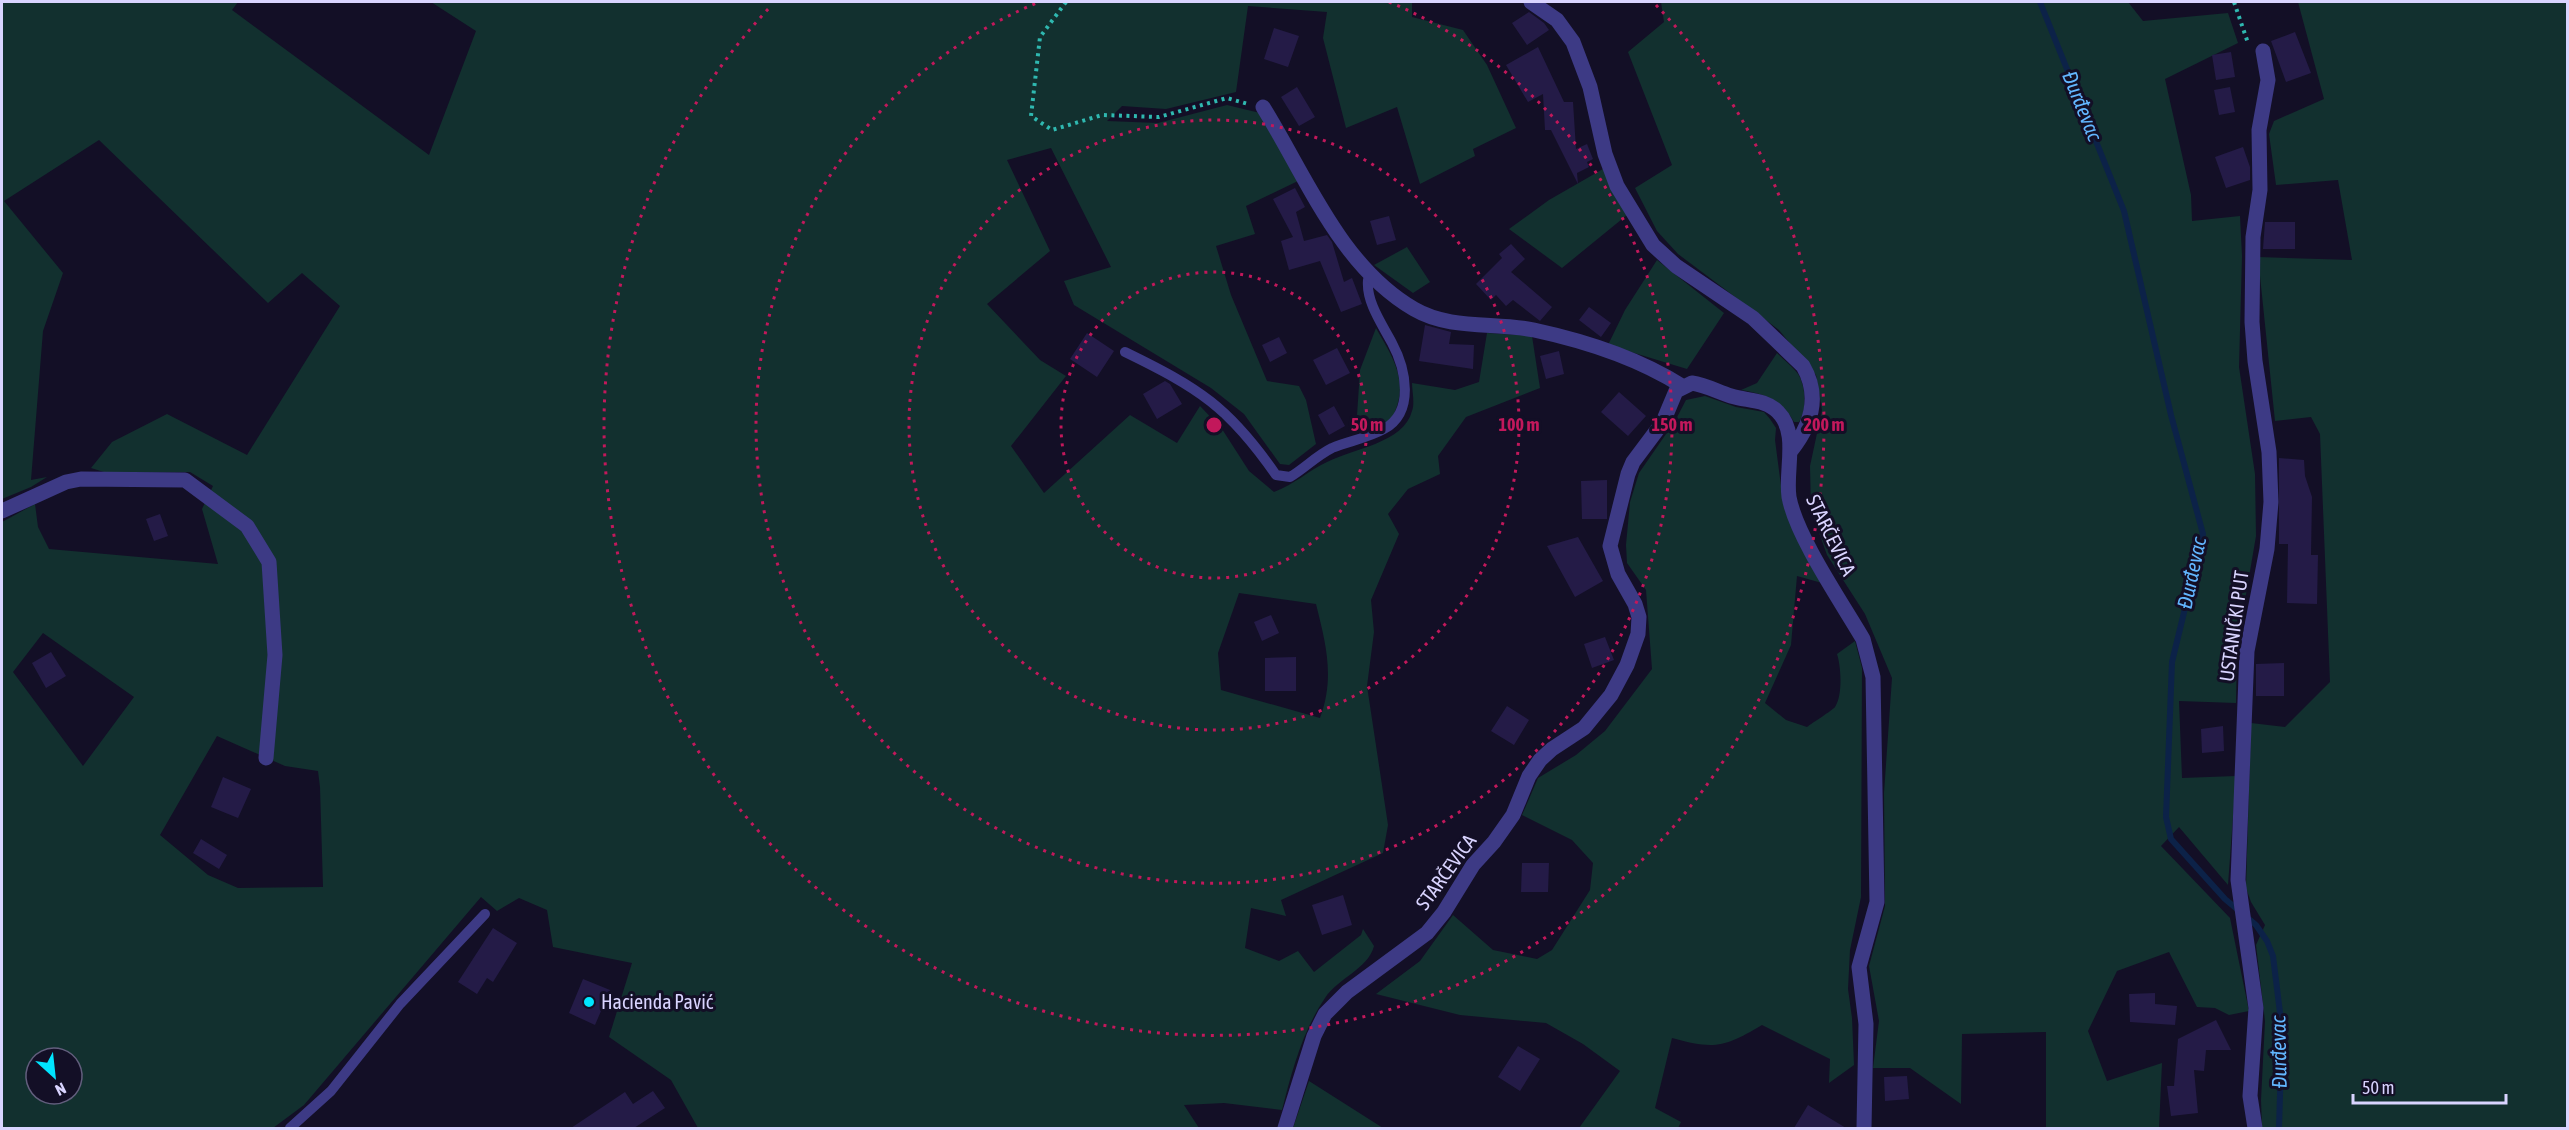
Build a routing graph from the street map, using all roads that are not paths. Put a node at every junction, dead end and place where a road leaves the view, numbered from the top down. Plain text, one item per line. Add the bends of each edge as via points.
1 (1531, 2) edge
2 (2264, 51) dead end
3 (1263, 107) road end
4 (1372, 275) junction
5 (1125, 352) dead end
6 (1682, 386) junction
7 (1790, 452) junction
8 (2, 511) edge
9 (266, 758) dead end
10 (485, 914) dead end
11 (290, 1128) edge
12 (1285, 1128) edge
13 (1864, 1128) edge
14 (2255, 1128) edge

1 - 7 street via 1557,20 1573,42 1590,87 1605,154 1617,186 1653,245 1676,266 1753,318 1803,366 1812,386 1813,408 1803,436
2 - 14 street, USTANIČKI PUT via 2268,80 2259,130 2260,190 2253,237 2252,322 2269,452 2271,502 2267,549 2247,651 2238,880 2256,1008 2250,1096
3 - 4 street via 1337,234
4 - 5 lane via 1368,279 1368,293 1401,363 1405,390 1402,411 1381,431 1333,448 1290,477 1276,475 1237,423 1198,391
4 - 6 street via 1406,303 1432,317 1533,330 1609,351 1658,371
6 - 7 street, STARČEVICA via 1702,384 1772,407 1787,425
6 - 12 street, STARČEVICA via 1672,397 1663,422 1630,468 1610,546 1617,574 1639,617 1638,634 1627,666 1611,695 1584,728 1540,760 1513,814 1427,933 1347,992 1325,1014 1314,1036
7 - 13 street, STARČEVICA via 1791,506 1811,550 1863,639 1873,677 1877,902 1859,967 1866,1024
8 - 9 street via 81,479 185,480 246,526 269,562 275,655
10 - 11 lane via 400,1004 331,1091

